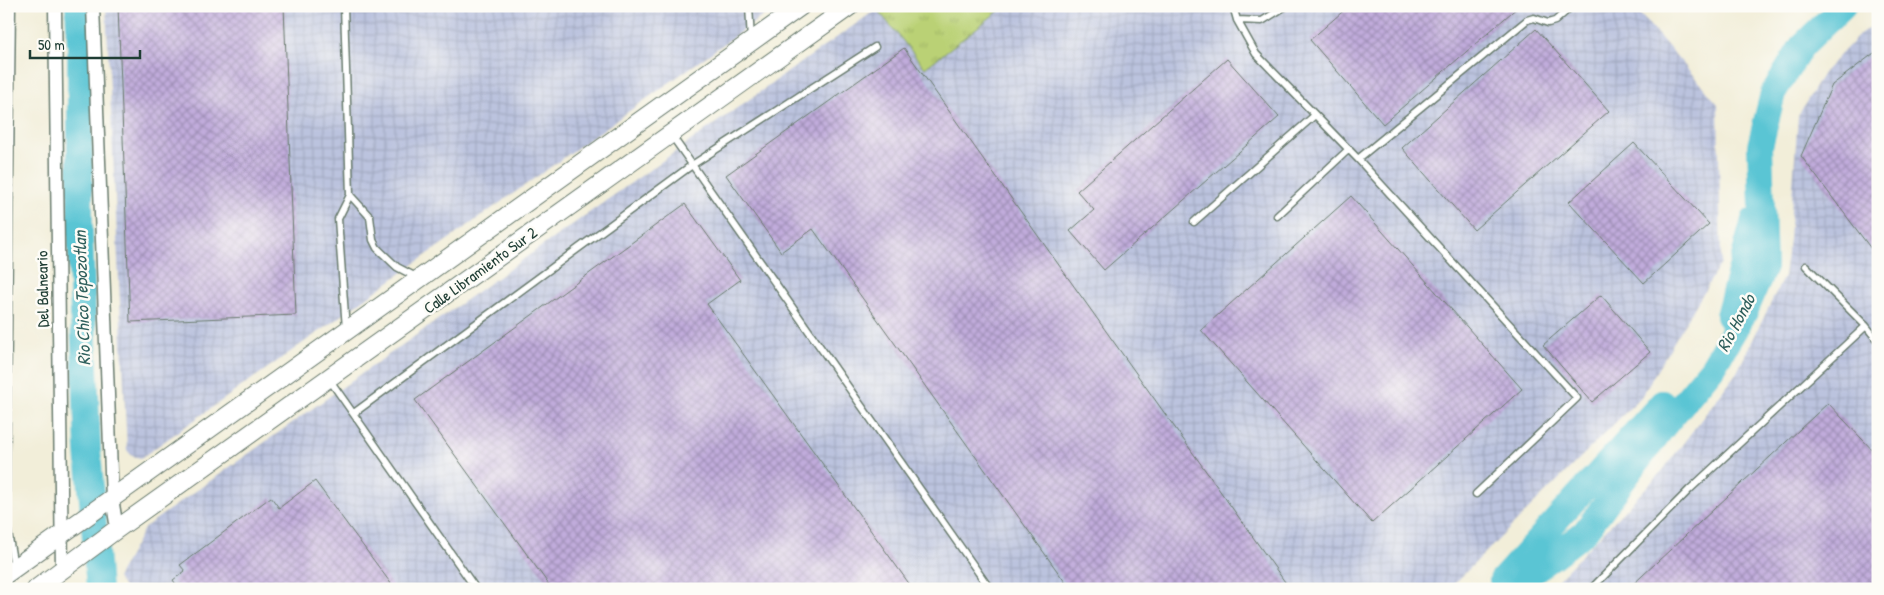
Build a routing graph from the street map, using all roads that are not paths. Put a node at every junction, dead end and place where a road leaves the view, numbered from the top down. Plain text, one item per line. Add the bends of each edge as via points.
1 (12, 6) edge
2 (55, 6) edge
3 (93, 6) edge
4 (344, 6) edge
5 (749, 6) edge
6 (801, 6) edge
7 (850, 6) edge
8 (1232, 6) edge
9 (1286, 6) edge
10 (1572, 6) edge
11 (1237, 20) junction
12 (751, 42) junction
13 (875, 47) dead end
14 (654, 111) junction
15 (1315, 115) junction
16 (670, 134) junction
17 (8, 149) edge
18 (1349, 149) junction
19 (1358, 159) junction
20 (692, 165) junction
21 (350, 195) junction
22 (1277, 216) dead end
23 (1194, 222) dead end
24 (1806, 266) dead end
25 (419, 278) junction
26 (1866, 326) junction
27 (346, 330) junction
28 (1878, 341) edge
29 (362, 354) junction
30 (312, 355) junction
31 (328, 378) junction
32 (354, 413) junction
33 (6, 493) edge
34 (1476, 494) dead end
35 (108, 501) junction
36 (6, 521) edge
37 (65, 531) junction
38 (114, 531) junction
39 (67, 566) junction
40 (10, 571) edge
41 (36, 589) edge
42 (476, 589) edge
43 (990, 589) edge
44 (1591, 589) edge

1 - 17 lane
2 - 37 street, Del Balneario
3 - 35 street
4 - 21 lane
5 - 12 lane
6 - 12 main road, Calle Libramiento Sur 2
7 - 16 main road, Calle Libramiento Sur 2
8 - 11 lane
9 - 11 lane via 1262,21
10 - 19 lane via 1555,21 1527,20
11 - 15 lane via 1256,54
12 - 14 main road, Calle Libramiento Sur 2
13 - 20 lane
14 - 16 main road
14 - 25 main road, Calle Libramiento Sur 2
15 - 18 lane
15 - 23 lane
16 - 20 lane
16 - 29 main road, Calle Libramiento Sur 2
17 - 33 lane
18 - 19 lane
18 - 22 lane
19 - 34 lane via 1577,398
20 - 32 lane
20 - 43 lane
21 - 25 lane via 370,217 377,248 397,267
21 - 27 lane via 338,219
24 - 26 lane
25 - 27 main road, Calle Libramiento Sur 2
26 - 28 lane
26 - 44 lane via 1689,490
27 - 29 main road
27 - 30 main road, Calle Libramiento Sur 2
29 - 31 main road, Calle Libramiento Sur 2
30 - 31 main road
30 - 35 main road, Calle Libramiento Sur 2
31 - 32 lane
31 - 38 main road, Calle Libramiento Sur 2
32 - 42 lane
35 - 37 main road, Calle Libramiento Sur 2
35 - 38 street
36 - 40 lane
37 - 39 street, Del Balneario via 60,535
37 - 40 main road, Calle Libramiento Sur 2
38 - 39 main road, Calle Libramiento Sur 2
39 - 41 main road, Calle Libramiento Sur 2

